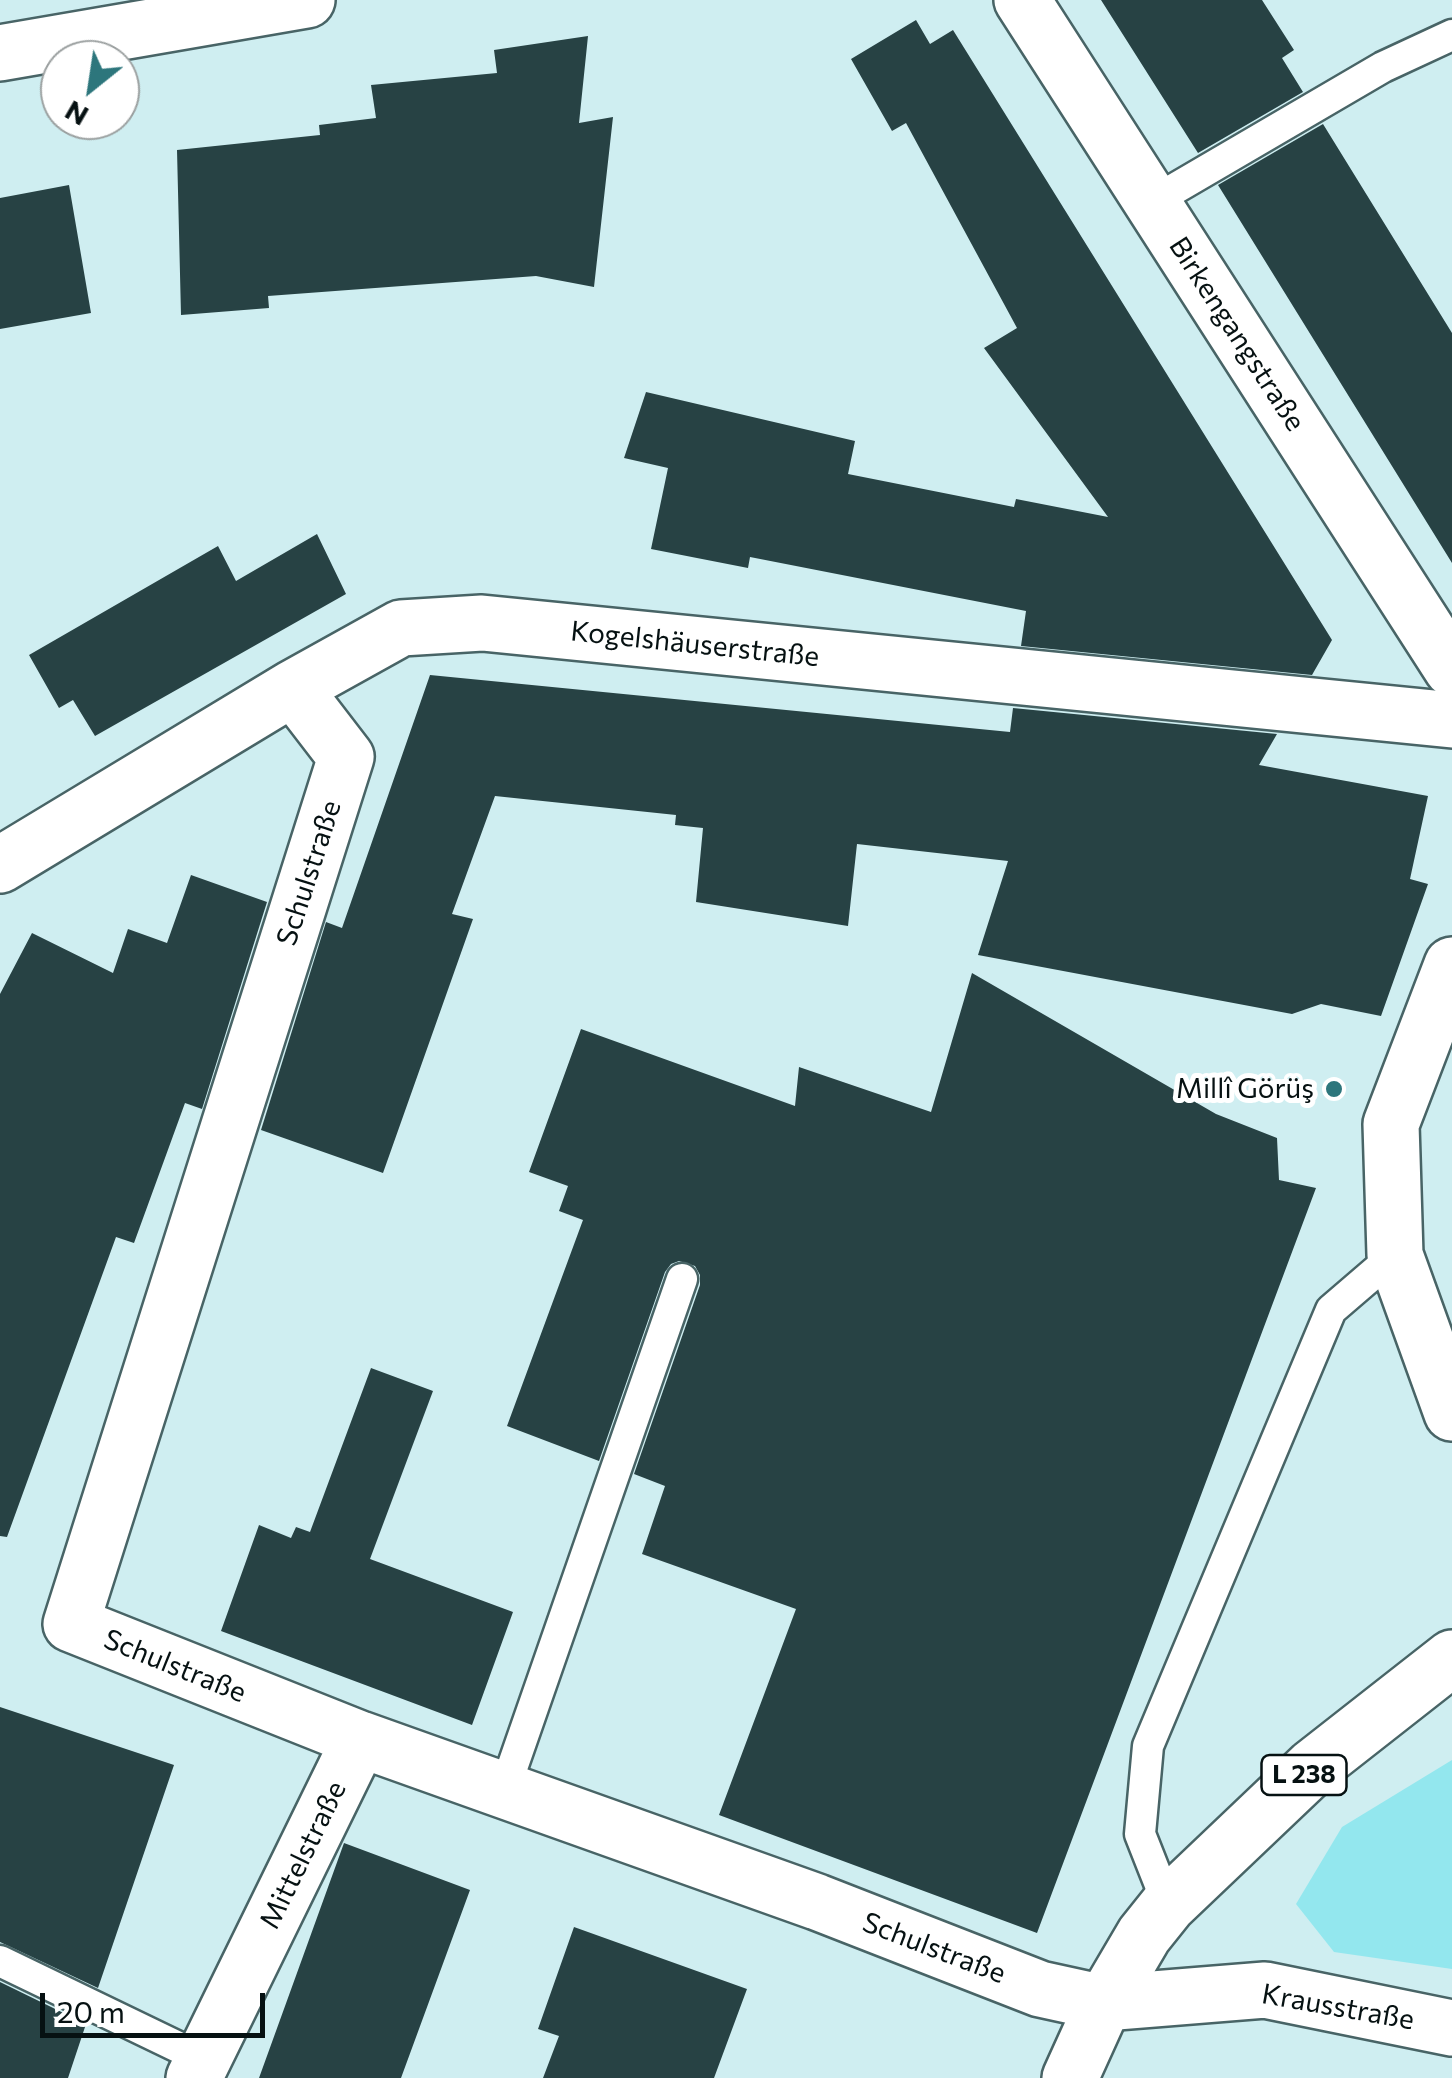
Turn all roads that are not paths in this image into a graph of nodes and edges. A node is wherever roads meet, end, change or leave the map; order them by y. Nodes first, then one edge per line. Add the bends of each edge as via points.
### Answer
1 (307, 0) edge
2 (1022, 0) edge
3 (1452, 36) edge
4 (0, 52) edge
5 (1152, 202) junction
6 (1452, 669) edge
7 (293, 688) junction
8 (1452, 720) edge
9 (0, 865) edge
10 (1452, 965) edge
11 (1395, 1255) junction
12 (682, 1279) dead end
13 (1452, 1413) edge
14 (1452, 1658) edge
15 (360, 1739) junction
16 (504, 1790) junction
17 (1168, 1905) junction
18 (0, 1962) edge
19 (1104, 2003) junction
20 (1452, 2028) edge
21 (198, 2068) edge
22 (1070, 2078) edge

1 - 4 street
2 - 5 street, Birkengangstraße
3 - 5 lane via 1383,67
5 - 6 street, Birkengangstraße
7 - 8 street, Kogelshäuserstraße via 401,628 482,623
7 - 9 street, Kogelshäuserstraße
7 - 15 street, Schulstraße via 346,757 71,1624
10 - 11 street via 1391,1124
11 - 13 street
11 - 17 lane via 1331,1310 1148,1746 1140,1834
12 - 16 lane
14 - 17 street, L 238 via 1313,1767
15 - 16 street, Schulstraße
15 - 21 street, Mittelstraße
16 - 19 street, Schulstraße via 1040,1990
17 - 19 street, L 238
18 - 21 lane
19 - 20 street, Krausstraße via 1266,1990
19 - 22 street, L 238

